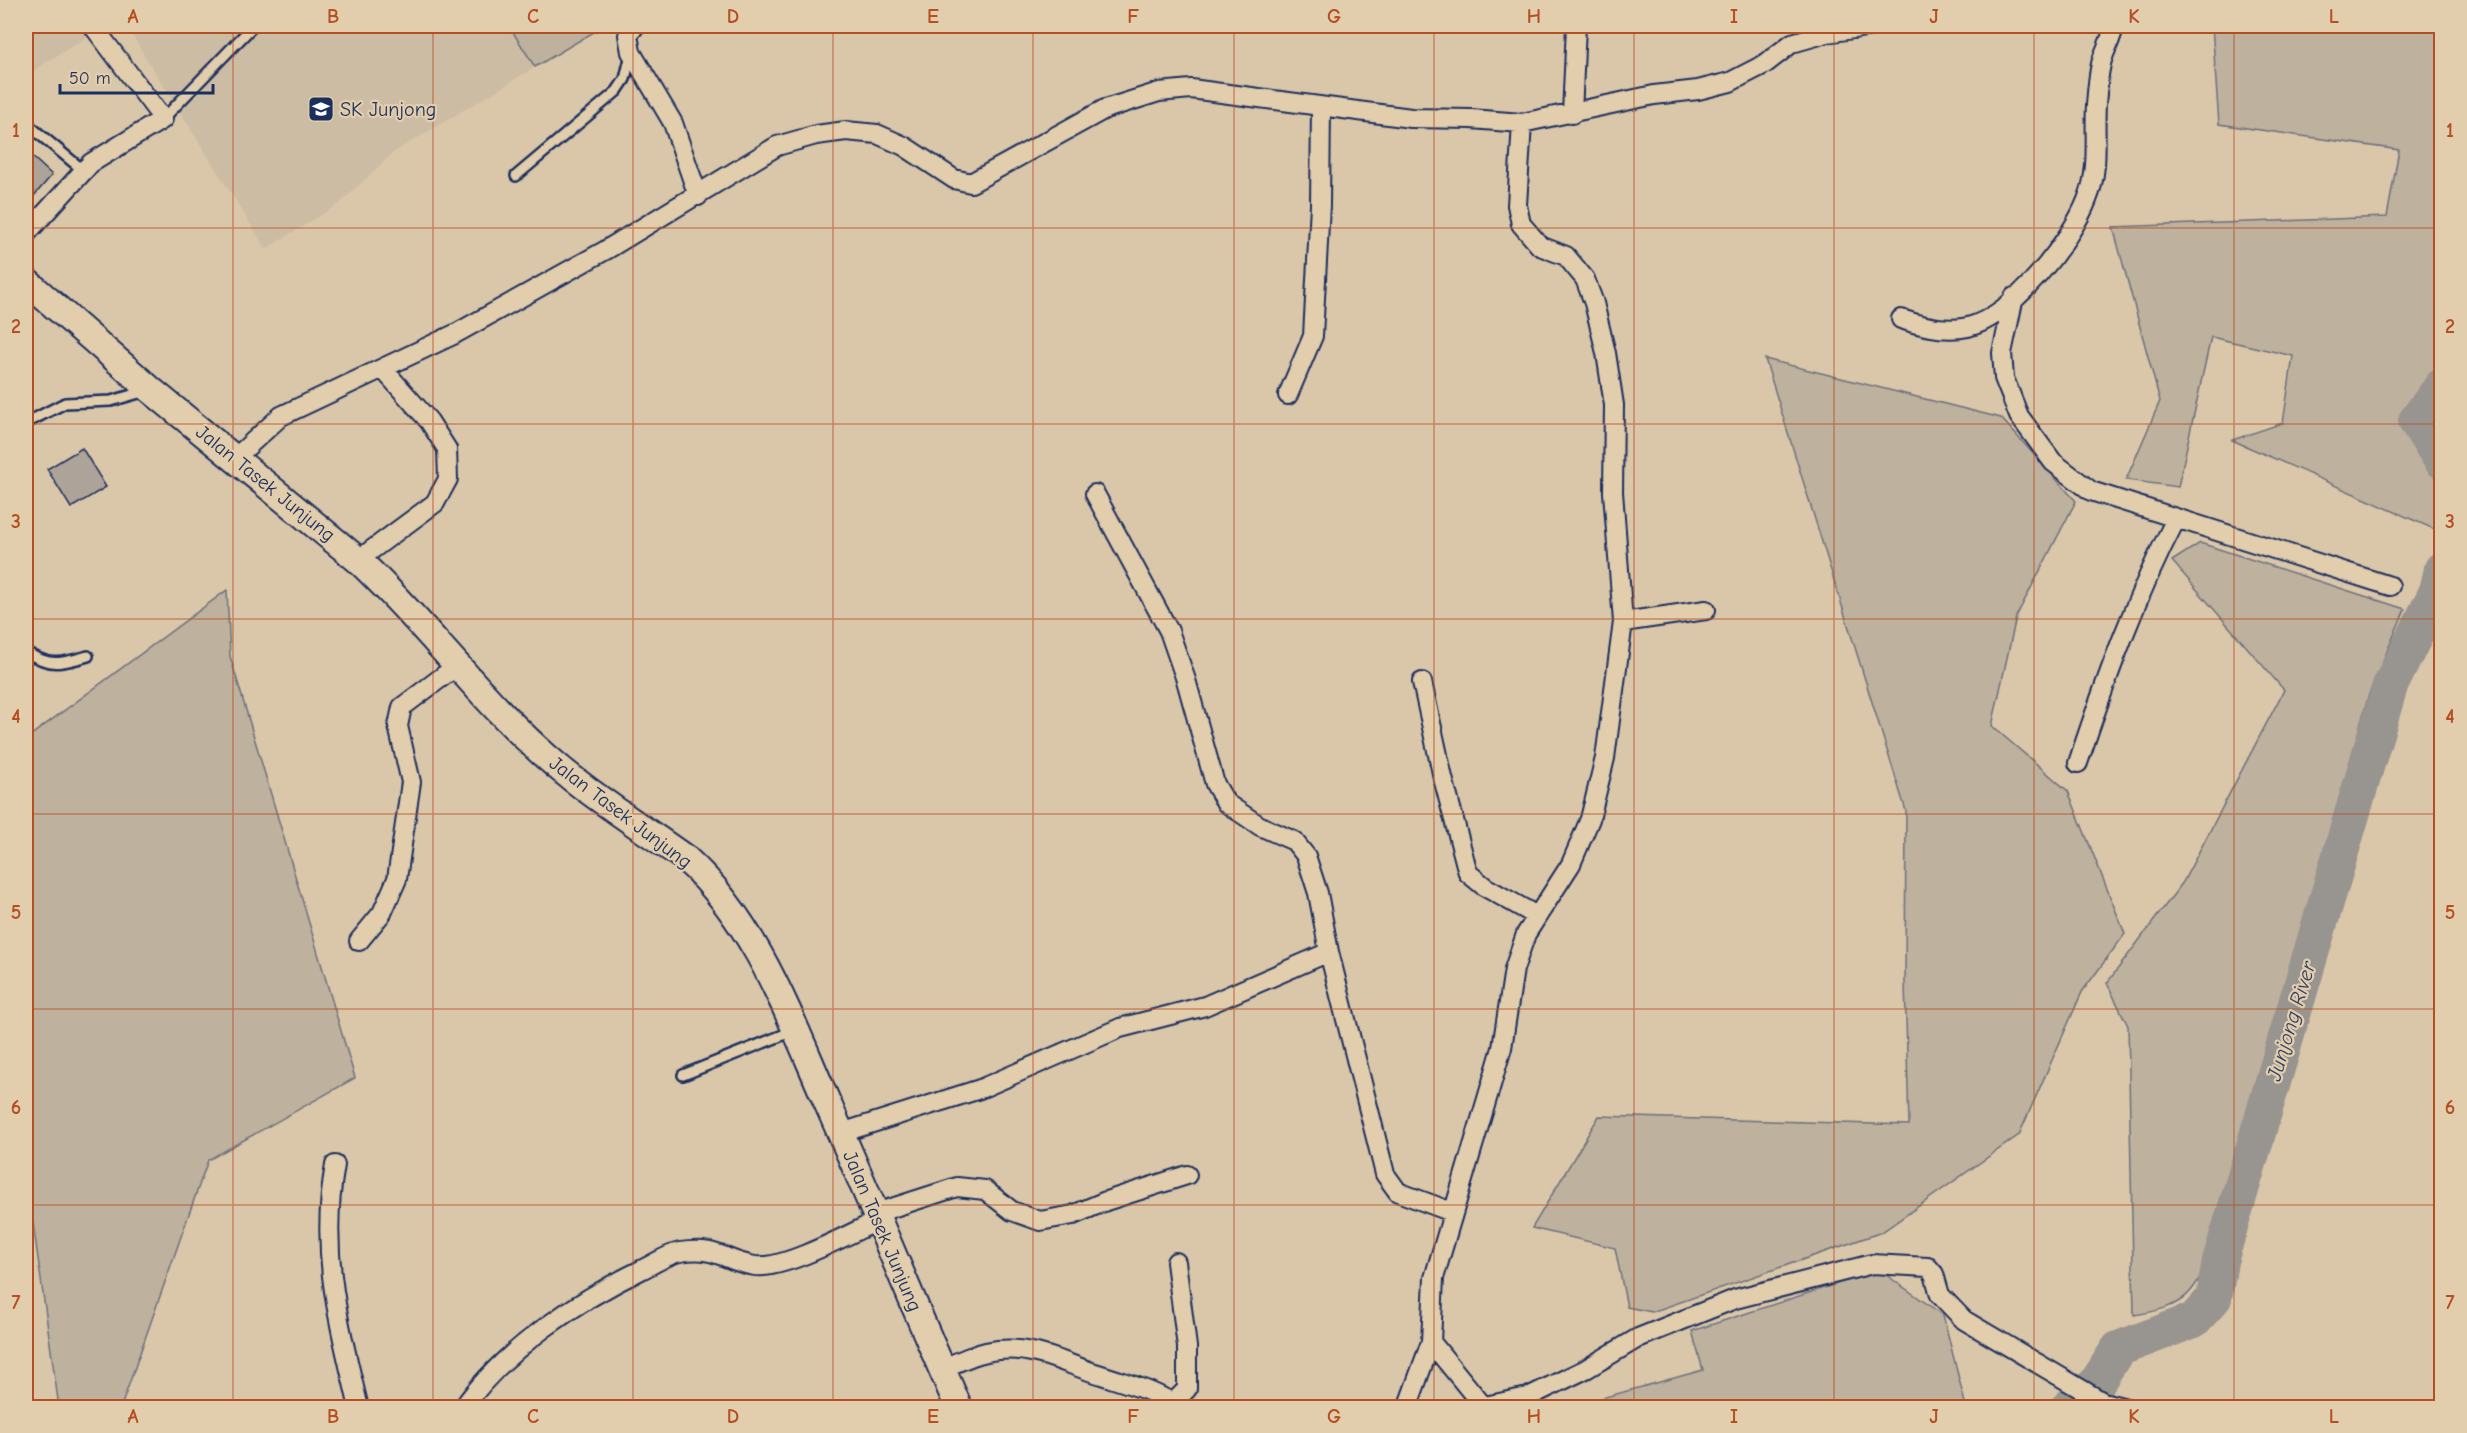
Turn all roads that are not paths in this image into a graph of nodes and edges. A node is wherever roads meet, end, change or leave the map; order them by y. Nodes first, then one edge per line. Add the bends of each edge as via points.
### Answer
1 (93, 26) edge
2 (253, 26) edge
3 (635, 26) edge
4 (1576, 26) edge
5 (1873, 26) edge
6 (2114, 26) edge
7 (631, 52) junction
8 (1321, 107) junction
9 (1572, 114) junction
10 (163, 118) junction
11 (26, 123) edge
12 (1522, 123) junction
13 (84, 171) junction
14 (516, 176) dead end
15 (698, 196) junction
16 (26, 234) edge
17 (26, 280) edge
18 (2014, 297) junction
19 (1901, 320) dead end
20 (383, 369) junction
21 (152, 390) junction
22 (1288, 395) dead end
23 (26, 423) edge
24 (235, 458) junction
25 (1095, 494) dead end
26 (2176, 519) junction
27 (358, 560) junction
28 (2390, 586) dead end
29 (1706, 610) dead end
30 (1623, 622) junction
31 (26, 652) edge
32 (88, 656) dead end
33 (458, 665) junction
34 (1422, 682) dead end
35 (2078, 763) dead end
36 (1537, 916) junction
37 (359, 941) dead end
38 (1329, 951) junction
39 (795, 1030) junction
40 (683, 1075) dead end
41 (841, 1133) junction
42 (335, 1165) dead end
43 (1187, 1175) dead end
44 (1452, 1212) junction
45 (877, 1216) junction
46 (1176, 1262) dead end
47 (1431, 1342) junction
48 (942, 1369) junction
49 (1177, 1405) edge
50 (359, 1407) edge
51 (463, 1407) edge
52 (959, 1407) edge
53 (1407, 1407) edge
54 (1479, 1407) edge
55 (2126, 1407) edge

1 - 10 street
2 - 10 lane
3 - 7 street via 628,35
4 - 9 street
5 - 9 street via 1792,43 1765,64 1730,82
6 - 18 street via 2101,64 2096,106 2097,161 2088,199 2041,273
7 - 14 lane via 625,79 617,91
7 - 15 street via 673,123
8 - 12 street via 1411,118
8 - 15 street via 1191,89 1159,92 1105,109 971,183 954,179 904,146 877,134 846,131 816,135 777,146
8 - 22 street via 1313,336
9 - 12 street
10 - 13 street via 99,156
11 - 13 lane
12 - 30 street via 1517,205 1521,224 1540,246 1566,256 1585,279 1606,353 1614,405 1613,492
13 - 16 street
15 - 20 street via 475,322
17 - 21 main road, Jalan Tasek Junjung
18 - 19 street via 2000,310 1968,327 1924,327
18 - 26 street via 2002,353 2004,378 2019,416 2053,462 2091,491
20 - 24 street via 281,416
20 - 27 street via 429,421 447,449 448,479 435,503
21 - 23 lane via 111,400 65,403
21 - 24 main road, Jalan Tasek Junjung
24 - 27 main road, Jalan Tasek Junjung
25 - 38 street via 1169,631 1215,784 1226,803 1294,841 1306,856
26 - 28 street
26 - 35 street via 2120,639
27 - 33 main road, Jalan Tasek Junjung via 387,586
29 - 30 street
30 - 36 street via 1605,758 1590,819 1571,864
31 - 32 lane via 44,663 61,664
33 - 37 street via 402,707 398,726 411,782 397,879 382,913
33 - 39 main road, Jalan Tasek Junjung via 557,766 705,876 746,931
34 - 36 street via 1468,873
36 - 44 street via 1514,969 1502,1048
38 - 41 street via 1205,1006 1120,1028 980,1089
38 - 44 street via 1385,1174 1398,1192
39 - 40 lane
39 - 41 main road, Jalan Tasek Junjung
41 - 45 main road, Jalan Tasek Junjung
42 - 50 street via 329,1194 329,1266
43 - 45 street via 1073,1215 1040,1221 1011,1210 985,1190 957,1187
44 - 47 street via 1434,1278
45 - 48 main road, Jalan Tasek Junjung
45 - 51 street via 812,1251 778,1263 756,1266 706,1249 677,1253 595,1294 561,1317 484,1382
46 - 49 street via 1187,1347 1187,1389
47 - 53 street
47 - 54 street
48 - 49 street via 972,1356 1000,1350 1051,1355 1163,1395
48 - 52 main road, Jalan Tasek Junjung
54 - 55 street via 1528,1397 1638,1338 1735,1299 1872,1264 1928,1267 1940,1295 1964,1320 2103,1402

